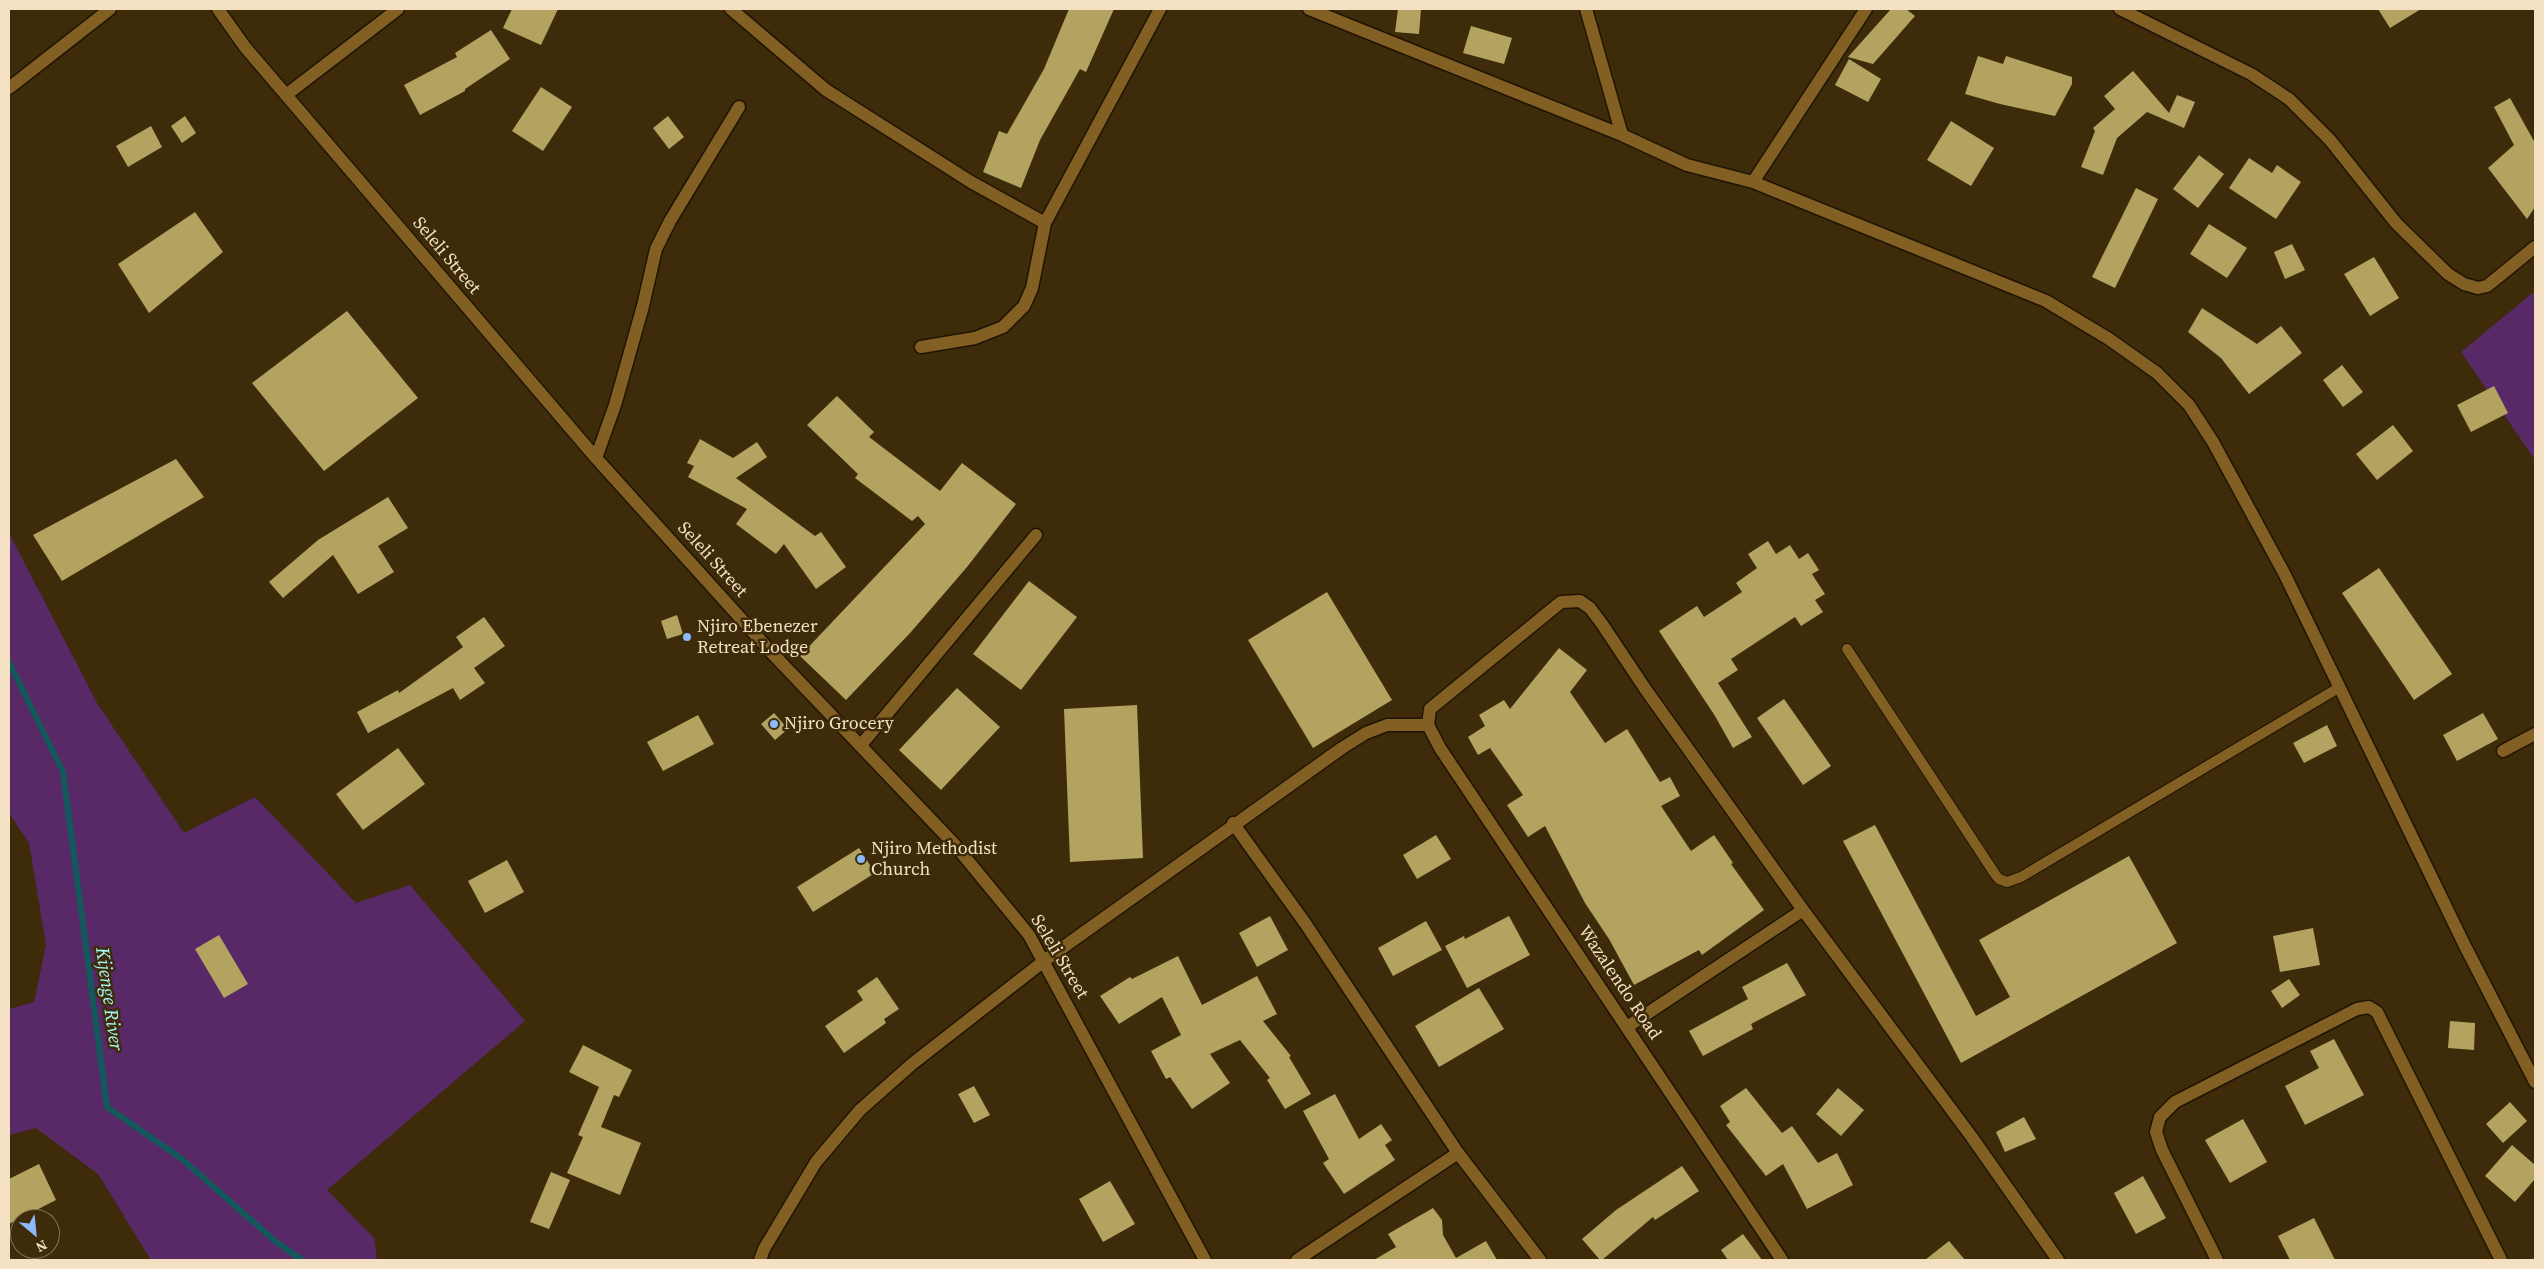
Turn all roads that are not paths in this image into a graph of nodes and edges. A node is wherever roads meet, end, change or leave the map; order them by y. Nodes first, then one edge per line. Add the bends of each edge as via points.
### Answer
1 (110, 9) edge
2 (218, 9) edge
3 (398, 9) edge
4 (731, 9) edge
5 (1160, 9) edge
6 (1309, 9) edge
7 (1586, 9) edge
8 (1866, 9) edge
9 (2120, 9) edge
10 (9, 88) edge
11 (286, 95) junction
12 (738, 107) dead end
13 (1622, 135) junction
14 (1753, 182) junction
15 (1045, 223) junction
16 (2535, 247) edge
17 (921, 347) dead end
18 (596, 458) junction
19 (1036, 535) dead end
20 (1847, 649) dead end
21 (2340, 688) junction
22 (1428, 725) junction
23 (2535, 734) edge
24 (861, 745) junction
25 (2503, 751) dead end
26 (1233, 824) junction
27 (1803, 910) junction
28 (1044, 961) junction
29 (1627, 1027) junction
30 (2535, 1082) edge
31 (1458, 1153) junction
32 (760, 1260) edge
33 (1206, 1260) edge
34 (1297, 1260) edge
35 (1540, 1260) edge
36 (1782, 1260) edge
37 (2058, 1260) edge
38 (2217, 1260) edge
39 (2501, 1260) edge

1 - 10 street
2 - 11 street, Seleli Street
3 - 11 street
4 - 15 street via 826,90 971,182
5 - 15 street
6 - 13 street
7 - 13 street
8 - 14 street
9 - 16 street via 2251,74 2289,98 2330,140 2396,223 2448,274 2464,284 2478,288 2487,286
11 - 18 street, Seleli Street
12 - 18 street via 656,249 618,396
13 - 14 street via 1687,165
14 - 21 street via 2046,301 2157,373 2189,405 2213,442 2284,573
15 - 17 street via 1032,288 1024,306 1003,327 975,338
18 - 24 street, Seleli Street via 771,652
19 - 24 street
20 - 21 lane via 1995,874 2007,882 2021,877
21 - 30 street
22 - 26 street via 1387,725 1366,733
22 - 27 street via 1430,709 1527,628 1561,602 1580,601 1602,624
22 - 29 street, Wazalendo Road via 1440,748
23 - 25 street
24 - 28 street, Seleli Street via 955,845 1029,935
26 - 28 street
26 - 31 street via 1305,923
27 - 29 street
27 - 37 street via 2018,1200
28 - 32 street via 912,1064 860,1110 816,1162
28 - 33 street, Seleli Street
29 - 36 street, Wazalendo Road
31 - 34 street
31 - 35 street
38 - 39 street via 2162,1150 2156,1132 2160,1117 2176,1102 2357,1009 2369,1007 2377,1012

